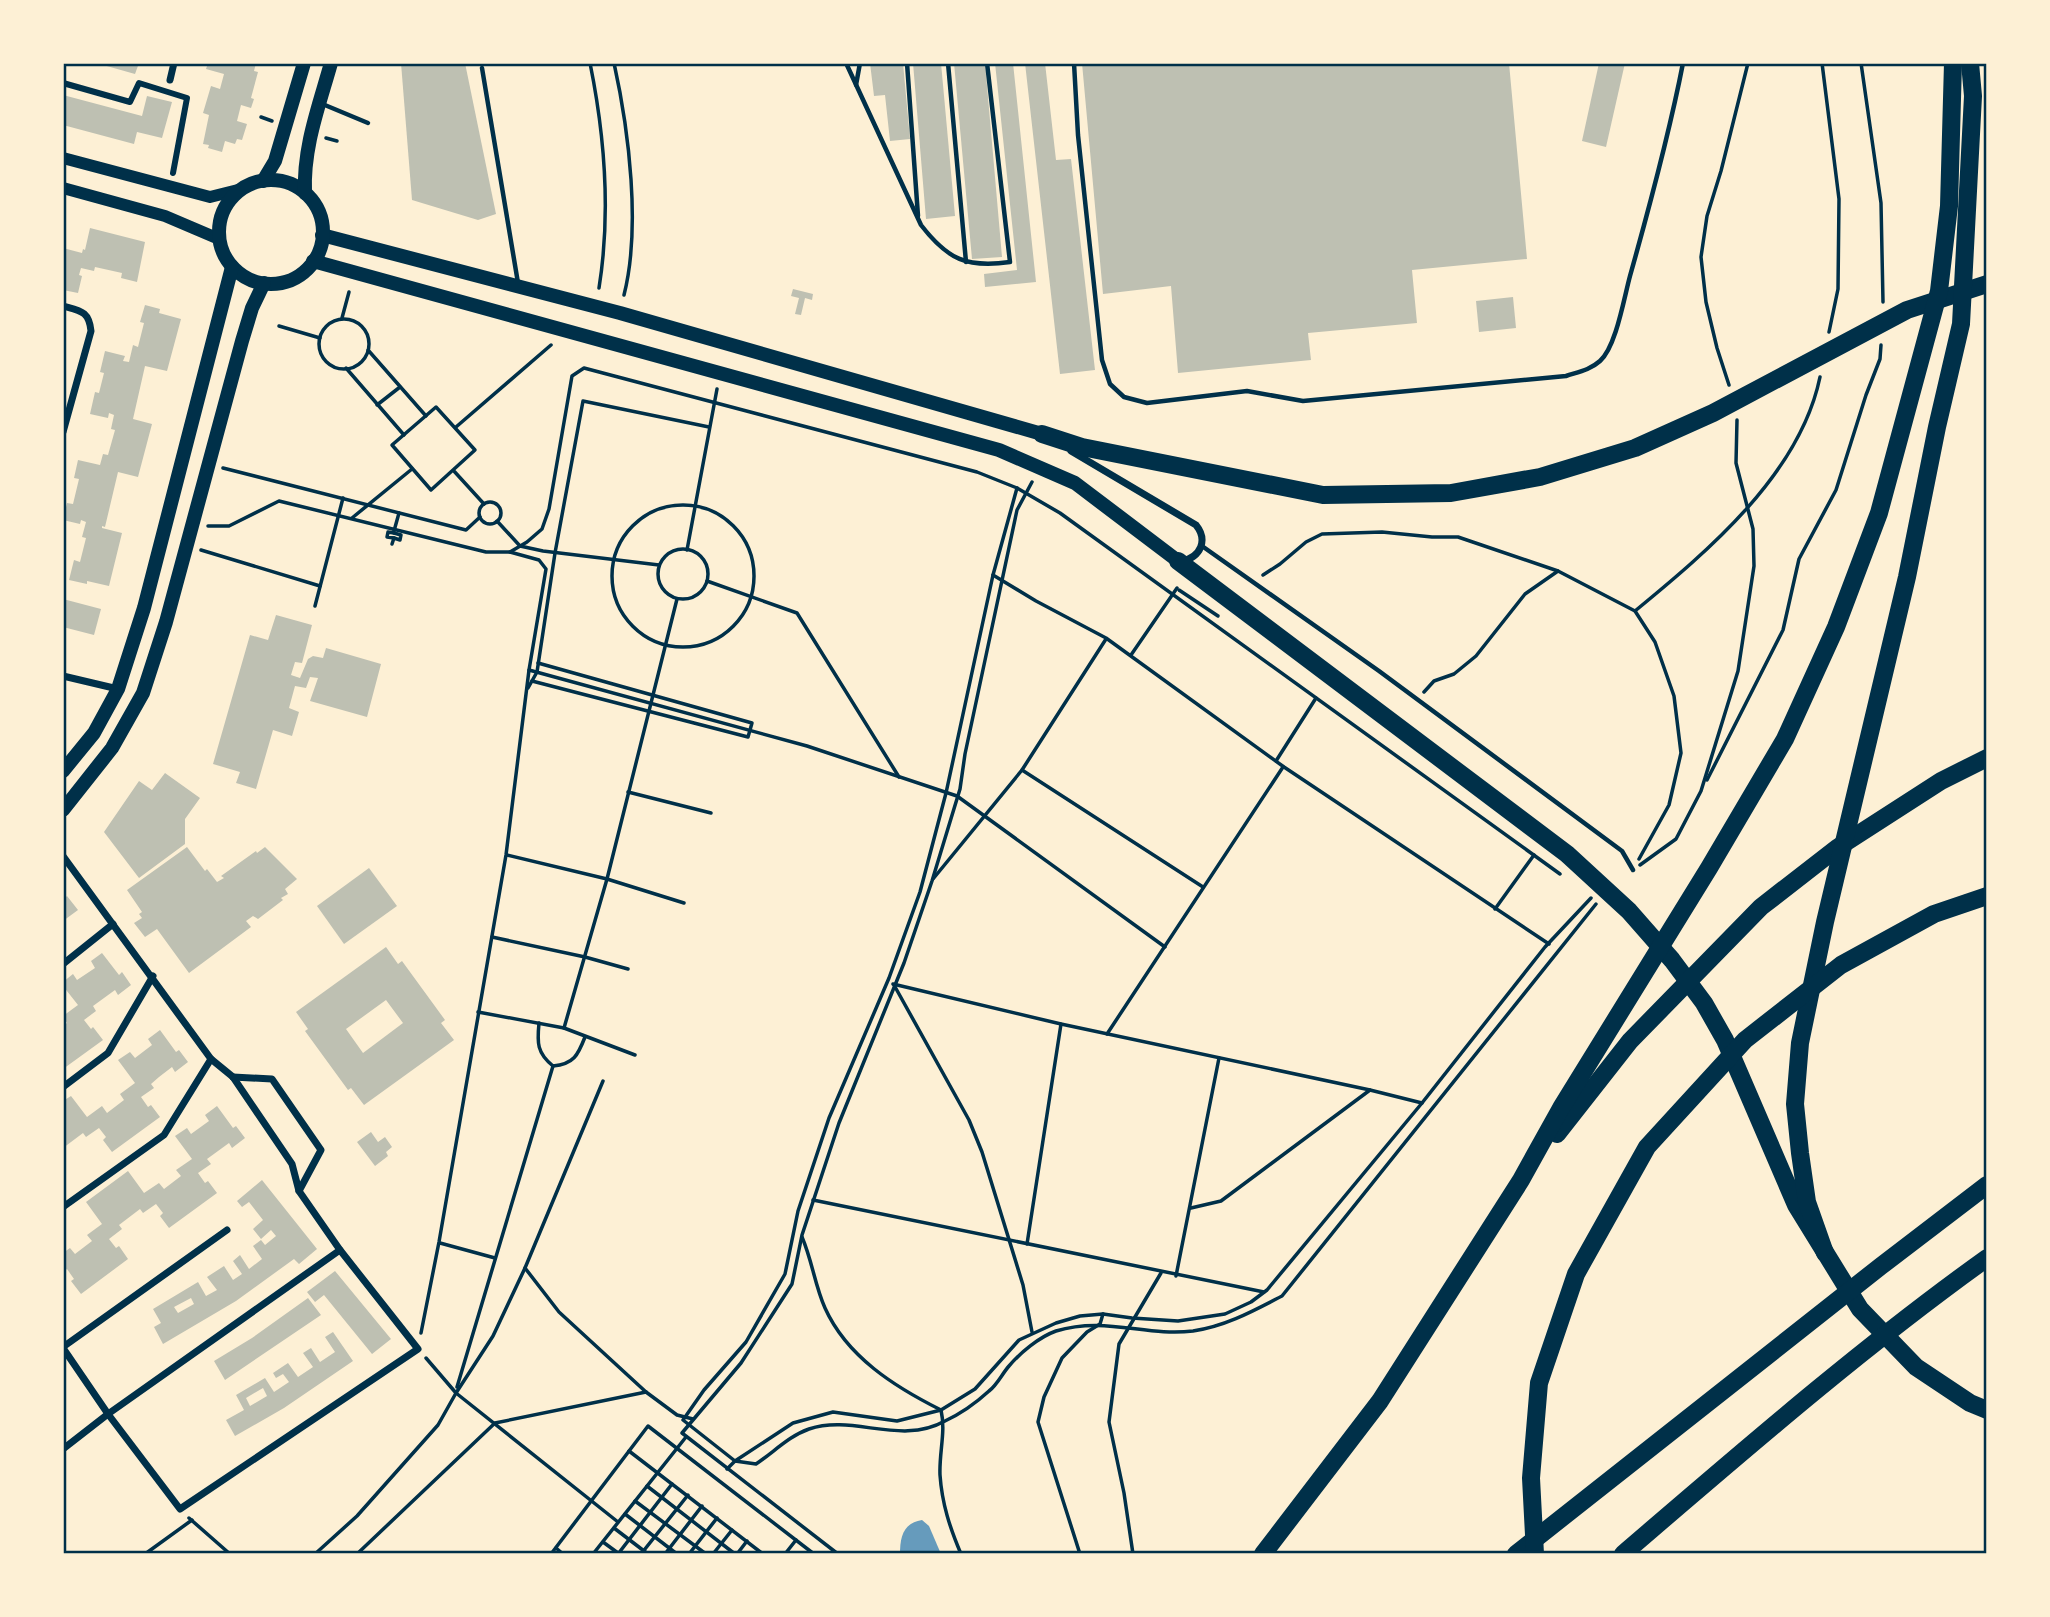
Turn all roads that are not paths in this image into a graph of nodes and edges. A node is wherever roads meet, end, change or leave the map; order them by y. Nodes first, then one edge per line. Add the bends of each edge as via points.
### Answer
1 (174, 63) edge
2 (304, 63) edge
3 (331, 63) edge
4 (846, 63) edge
5 (860, 63) edge
6 (907, 63) edge
7 (948, 63) edge
8 (987, 63) edge
9 (1074, 63) edge
10 (1683, 63) edge
11 (1953, 63) edge
12 (1970, 63) edge
13 (482, 68) dead end
14 (170, 80) dead end
15 (63, 83) edge
16 (856, 86) junction
17 (320, 103) junction
18 (368, 123) dead end
19 (63, 158) edge
20 (173, 173) dead end
21 (263, 181) junction
22 (63, 188) edge
23 (242, 189) junction
24 (304, 192) junction
25 (919, 221) junction
26 (323, 235) junction
27 (219, 239) junction
28 (313, 261) junction
29 (966, 262) junction
30 (232, 267) junction
31 (264, 283) junction
32 (1987, 284) edge
33 (519, 287) junction
34 (63, 306) edge
35 (63, 432) edge
36 (1042, 434) junction
37 (1202, 546) junction
38 (1178, 561) junction
39 (63, 676) edge
40 (118, 689) junction
41 (143, 693) junction
42 (1987, 758) edge
43 (63, 771) edge
44 (63, 810) edge
45 (63, 856) edge
46 (1633, 870) road end
47 (1987, 896) edge
48 (113, 924) junction
49 (63, 964) edge
50 (153, 976) junction
51 (211, 1059) junction
52 (233, 1077) junction
53 (63, 1087) edge
54 (1521, 1180) junction
55 (1987, 1185) edge
56 (299, 1191) junction
57 (63, 1207) edge
58 (228, 1230) dead end
59 (340, 1250) junction
60 (1825, 1254) junction
61 (1987, 1258) edge
62 (63, 1348) edge
63 (1987, 1410) edge
64 (108, 1414) junction
65 (63, 1449) edge
66 (1262, 1554) edge
67 (1517, 1554) edge
68 (1535, 1554) edge
69 (1623, 1554) edge

1 - 14 street
2 - 21 main road via 275,161
3 - 17 main road
4 - 16 lane
5 - 16 lane
6 - 25 lane
7 - 29 lane
8 - 29 lane via 1010,262 983,266
9 - 10 lane via 1102,360 1111,384 1124,397 1147,403 1247,391 1303,401 1566,376 1601,361 1624,300
11 - 54 highway via 1949,206 1939,291 1879,513 1836,627 1785,739
12 - 60 highway via 1973,96 1961,324 1800,1043 1795,1104 1807,1202
13 - 33 lane
15 - 20 street via 130,102 139,83 187,98
16 - 25 lane
17 - 18 lane
17 - 24 main road via 310,133
19 - 23 street via 210,197
21 - 23 main road
21 - 24 main road via 285,182
22 - 27 street via 165,216
23 - 27 main road via 223,211
24 - 26 main road via 315,204
25 - 29 lane via 934,243
26 - 28 main road
26 - 33 main road
27 - 30 main road
28 - 31 main road via 292,279
28 - 38 main road via 999,450 1075,483
30 - 31 main road
30 - 40 main road
31 - 41 main road via 252,308
32 - 36 highway via 1907,310 1713,413 1635,448 1540,477 1451,493 1323,495 1082,447
33 - 36 main road via 760,351
34 - 35 street via 82,311 90,319 91,331
36 - 37 street via 1196,525
37 - 38 street via 1192,558
37 - 46 lane via 1622,851
38 - 60 highway via 1567,854 1629,911 1704,1003 1725,1040 1796,1205
39 - 40 street
40 - 41 main road
40 - 43 main road via 94,733
41 - 44 main road via 112,748
42 - 54 highway via 1941,781 1837,848 1761,908 1630,1041
45 - 48 street
47 - 68 highway via 1934,914 1842,965 1745,1040 1647,1147 1576,1274 1539,1383 1531,1478
48 - 49 street
48 - 50 street
50 - 51 street
50 - 53 street via 108,1053
51 - 52 street
51 - 57 street via 163,1135
52 - 56 street via 292,1164
52 - 56 street via 272,1079 321,1150
54 - 66 highway via 1380,1401
55 - 67 highway
56 - 59 street
58 - 62 street
59 - 64 street
59 - 64 street via 418,1349 180,1509
60 - 63 highway via 1860,1309 1916,1367
61 - 69 highway via 1842,1368
62 - 64 street
64 - 65 street

